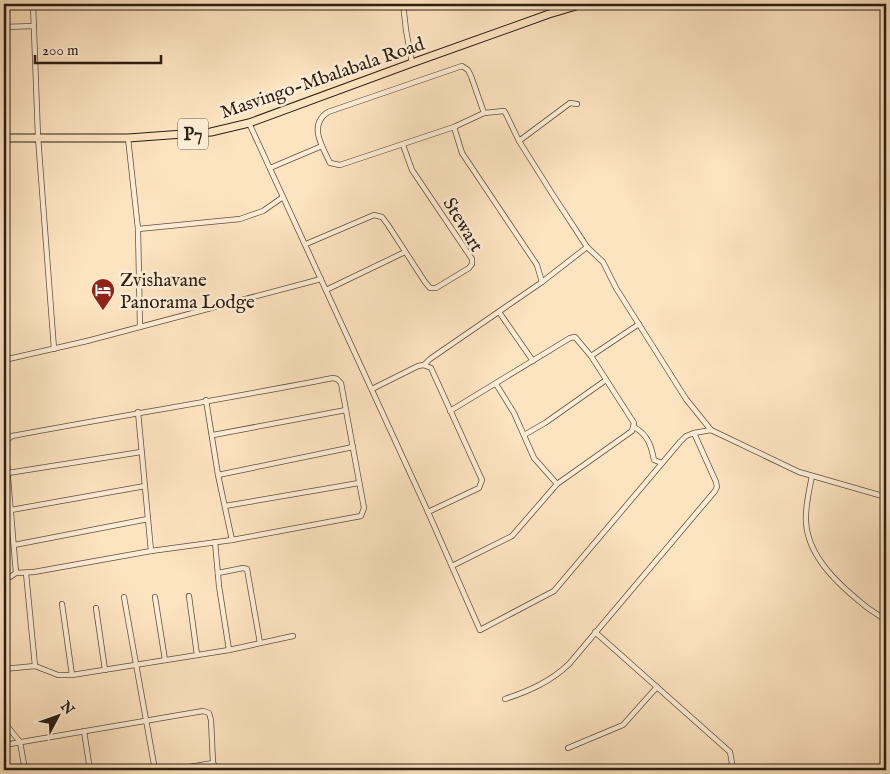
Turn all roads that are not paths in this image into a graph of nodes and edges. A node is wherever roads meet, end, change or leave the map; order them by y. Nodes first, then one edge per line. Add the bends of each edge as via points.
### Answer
1 (57, 4) edge
2 (403, 4) edge
3 (582, 4) edge
4 (33, 5) edge
5 (4, 26) edge
6 (34, 26) junction
7 (412, 62) junction
8 (577, 104) dead end
9 (484, 113) junction
10 (249, 123) junction
11 (454, 127) junction
12 (38, 137) junction
13 (4, 138) edge
14 (128, 138) junction
15 (519, 141) junction
16 (403, 145) junction
17 (322, 146) junction
18 (270, 168) junction
19 (283, 197) junction
20 (138, 229) junction
21 (306, 244) junction
22 (588, 247) junction
23 (405, 252) junction
24 (321, 279) junction
25 (542, 282) junction
26 (326, 290) junction
27 (499, 312) junction
28 (639, 324) junction
29 (140, 327) junction
30 (54, 349) junction
31 (591, 356) junction
32 (4, 360) edge
33 (533, 361) junction
34 (424, 365) junction
35 (606, 380) junction
36 (496, 384) junction
37 (372, 389) junction
38 (206, 400) junction
39 (346, 410) junction
40 (450, 411) junction
41 (138, 412) junction
42 (634, 427) junction
43 (711, 430) junction
44 (694, 433) junction
45 (213, 435) junction
46 (524, 435) junction
47 (352, 447) junction
48 (141, 452) junction
49 (662, 463) junction
50 (8, 473) junction
51 (218, 474) junction
52 (812, 476) junction
53 (359, 483) junction
54 (557, 484) junction
55 (145, 486) junction
56 (886, 497) edge
57 (225, 506) junction
58 (11, 510) junction
59 (428, 512) junction
60 (148, 519) junction
61 (232, 540) junction
62 (215, 542) junction
63 (14, 545) junction
64 (151, 551) junction
65 (452, 566) junction
66 (16, 573) junction
67 (26, 573) junction
68 (218, 573) junction
69 (4, 577) edge
70 (189, 596) dead end
71 (124, 597) dead end
72 (155, 597) dead end
73 (62, 604) dead end
74 (96, 608) dead end
75 (886, 620) edge
76 (595, 632) junction
77 (293, 636) dead end
78 (260, 643) junction
79 (229, 650) junction
80 (196, 655) junction
81 (166, 660) junction
82 (136, 665) junction
83 (35, 666) junction
84 (4, 669) edge
85 (105, 670) junction
86 (72, 675) junction
87 (657, 687) junction
88 (504, 699) dead end
89 (147, 721) junction
90 (4, 722) edge
91 (84, 731) junction
92 (20, 742) junction
93 (4, 745) edge
94 (568, 748) dead end
95 (213, 763) junction
96 (25, 770) edge
97 (90, 770) edge
98 (155, 770) edge
99 (170, 770) edge
100 (218, 770) edge
101 (727, 770) edge

1 - 4 street
2 - 7 street
3 - 7 highway, Masvingo-Mbalabala Road / P7
4 - 6 street
5 - 6 street
6 - 12 street
7 - 10 highway, Masvingo-Mbalabala Road / P7
8 - 15 street via 570,104
9 - 11 street
9 - 15 street via 504,111
9 - 17 street via 471,76 462,66 328,112 317,126
10 - 14 highway, Masvingo-Mbalabala Road / P7 via 211,132
10 - 18 street
11 - 16 street
11 - 25 street via 462,153 537,265
12 - 13 highway, Masvingo-Mbalabala Road / P7
12 - 14 highway, Masvingo-Mbalabala Road / P7
12 - 30 street
14 - 20 street
15 - 22 street
16 - 17 street via 335,165 330,163
16 - 23 street, Stewart via 412,170 472,259 472,264 436,288 430,288
17 - 18 street
18 - 19 street
19 - 20 street via 263,211 240,219
19 - 21 street
20 - 29 street
21 - 23 street via 374,215 382,217
21 - 24 street
22 - 25 street
22 - 28 street via 603,262
23 - 26 street
24 - 26 street
24 - 29 street
25 - 27 street
26 - 37 street
27 - 33 street
27 - 34 street
28 - 31 street
28 - 43 street via 686,399
29 - 30 street
30 - 32 street
31 - 33 street via 575,337
31 - 35 street
33 - 36 street
34 - 37 street
34 - 40 street via 431,368
35 - 42 street via 634,422
35 - 46 street
36 - 40 street
36 - 46 street
37 - 59 street
38 - 39 street via 333,378 341,382
38 - 41 street
38 - 45 street
39 - 45 street
39 - 47 street
40 - 59 street via 482,480 479,488
41 - 48 street
41 - 50 street via 12,436 5,442
42 - 49 street via 651,443 654,460
42 - 54 street
43 - 44 street
43 - 52 street
44 - 49 street via 686,436
44 - 76 street via 716,482 714,491
45 - 51 street
46 - 54 street via 534,458
47 - 51 street
47 - 53 street
48 - 50 street
48 - 55 street
49 - 65 street via 554,591 480,630
50 - 58 street
51 - 57 street
52 - 56 street
52 - 75 street via 806,513 811,546 849,593
53 - 57 street
53 - 61 street via 364,508 361,516
54 - 65 street via 512,536
55 - 58 street
55 - 60 street
57 - 61 street
58 - 63 street
59 - 65 street
60 - 63 street
60 - 64 street
61 - 62 street
62 - 64 street
62 - 68 street
63 - 66 street
64 - 67 street
66 - 67 street
66 - 69 street
67 - 83 street
68 - 78 street via 247,569
68 - 79 street
70 - 80 street
71 - 82 street
72 - 81 street
73 - 86 street
74 - 85 street
76 - 87 street
76 - 88 street via 559,673 541,685
77 - 78 street
78 - 79 street
79 - 80 street
80 - 81 street
81 - 82 street
82 - 85 street
82 - 89 street
83 - 84 street
83 - 86 street via 58,675
85 - 86 street
87 - 94 street via 623,726
87 - 101 street via 730,752 732,763
89 - 91 street
89 - 95 street via 203,711 209,713
89 - 98 street
90 - 92 street
91 - 92 street
91 - 97 street
92 - 93 street
92 - 96 street
95 - 99 street
95 - 100 street

